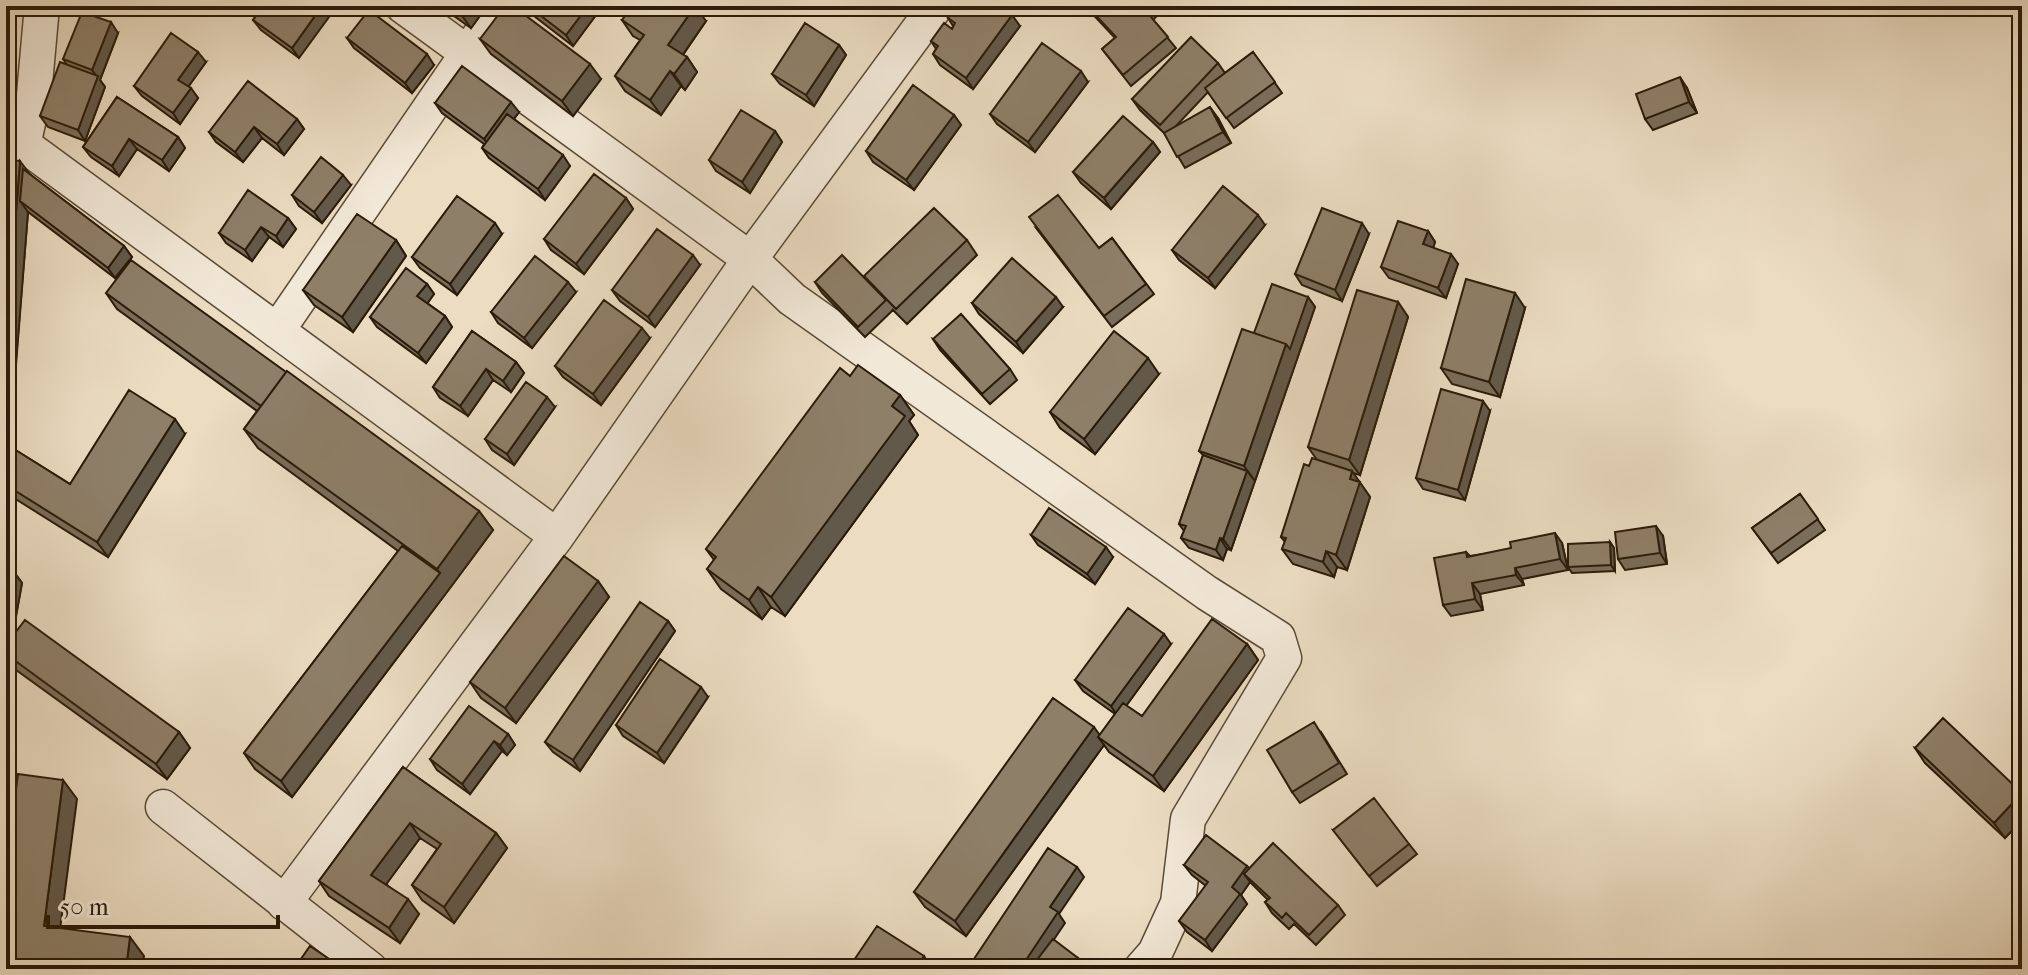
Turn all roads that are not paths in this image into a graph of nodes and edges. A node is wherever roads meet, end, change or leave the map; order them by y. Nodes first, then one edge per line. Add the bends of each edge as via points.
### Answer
1 (42, 6) edge
2 (403, 6) edge
3 (500, 6) edge
4 (936, 6) edge
5 (468, 54) junction
6 (15, 142) edge
7 (750, 259) junction
8 (277, 331) junction
9 (557, 536) junction
10 (163, 807) dead end
11 (284, 903) junction
12 (370, 969) edge
13 (1141, 969) edge

1 - 6 street via 34,95
2 - 5 street
3 - 5 street
4 - 7 street
5 - 7 street
5 - 8 street
6 - 8 street
7 - 9 street
7 - 13 street via 792,299 1278,638 1284,658 1188,819 1178,903 1155,953
8 - 9 street
9 - 11 street
10 - 11 street
11 - 12 street

